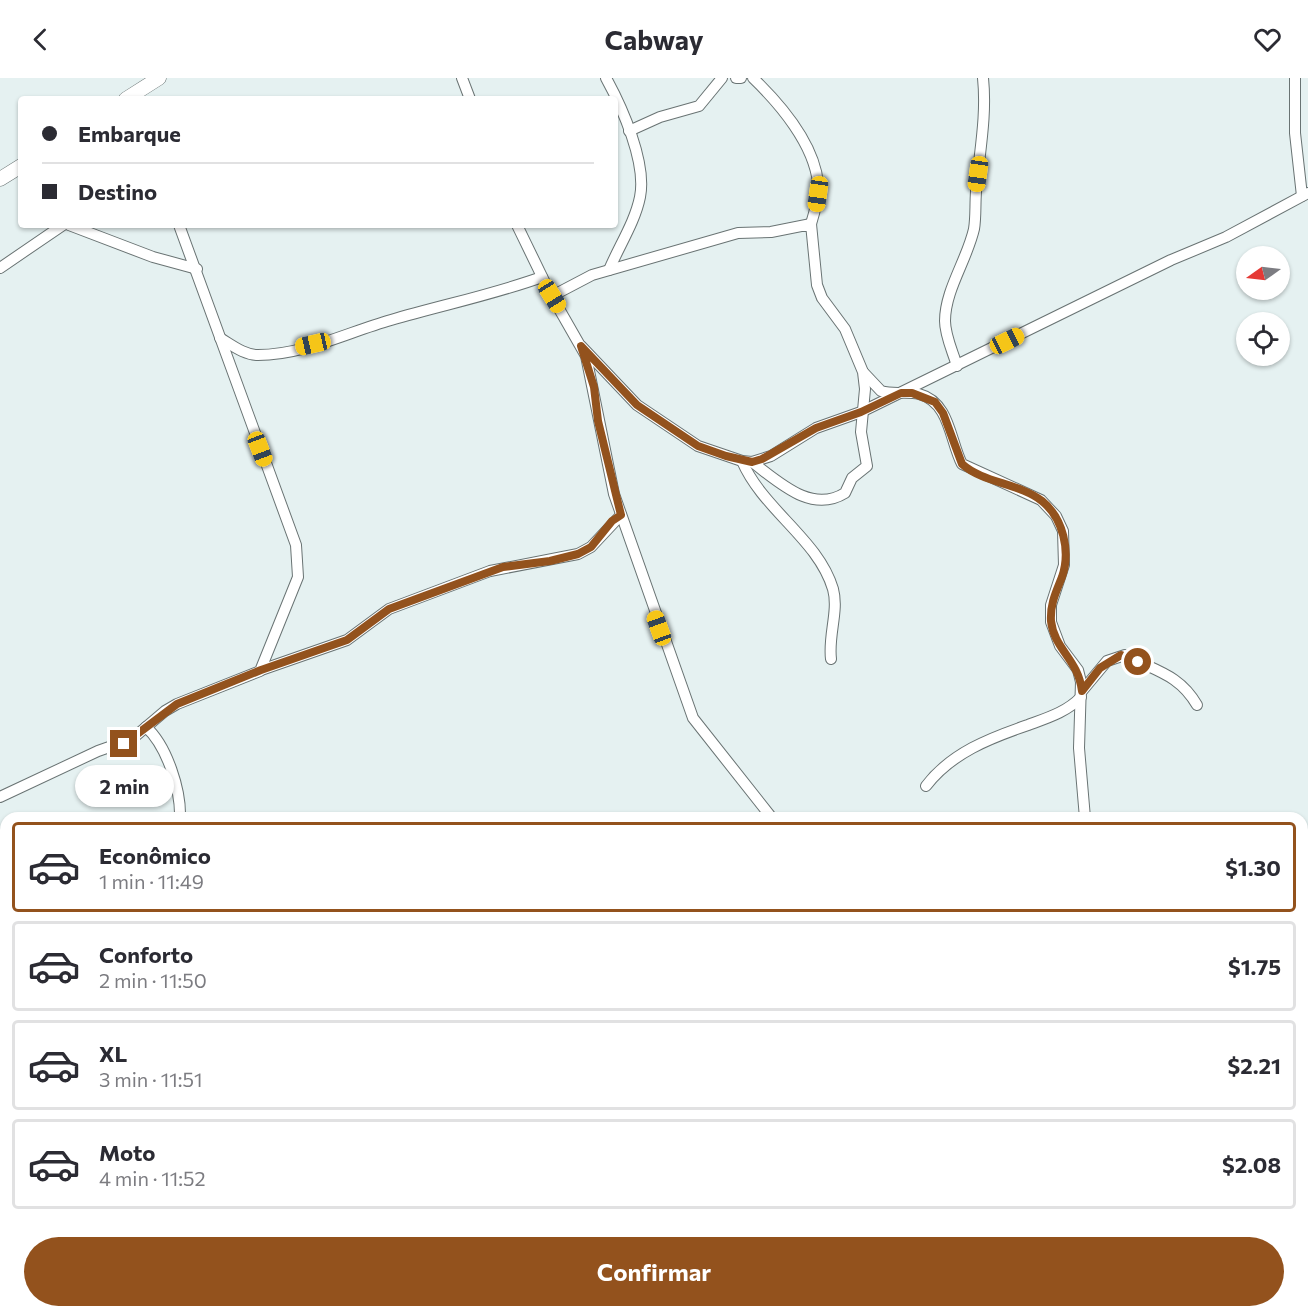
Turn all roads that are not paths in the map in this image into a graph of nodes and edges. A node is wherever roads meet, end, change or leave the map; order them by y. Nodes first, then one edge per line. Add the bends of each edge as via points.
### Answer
1 (159, 78) edge
2 (462, 78) edge
3 (606, 78) edge
4 (722, 78) edge
5 (736, 78) edge
6 (741, 78) edge
7 (753, 78) edge
8 (983, 78) edge
9 (1295, 78) edge
10 (132, 96) edge
11 (469, 96) edge
12 (614, 96) edge
13 (618, 106) edge
14 (629, 131) junction
15 (18, 168) edge
16 (0, 179) edge
17 (1305, 194) edge
18 (811, 224) junction
19 (59, 228) edge
20 (77, 228) edge
21 (180, 228) edge
22 (518, 228) edge
23 (0, 268) edge
24 (197, 269) junction
25 (609, 270) junction
26 (542, 276) junction
27 (552, 296) junction
28 (220, 338) junction
29 (581, 346) junction
30 (957, 366) junction
31 (863, 372) junction
32 (901, 393) junction
33 (861, 412) junction
34 (747, 461) junction
35 (621, 515) junction
36 (831, 659) dead end
37 (261, 670) junction
38 (1081, 694) junction
39 (1197, 705) dead end
40 (146, 727) junction
41 (926, 786) dead end
42 (0, 797) edge
43 (180, 812) edge
44 (767, 812) edge
45 (1084, 812) edge

1 - 10 street
2 - 11 street
3 - 12 street
4 - 14 street via 699,106
5 - 6 street
7 - 18 street via 777,104 808,153 818,183
8 - 30 street via 984,131 975,223 946,317
9 - 17 street via 1295,133
13 - 14 street
14 - 25 street via 641,180 640,195
15 - 16 street
17 - 30 street via 1226,237 1171,260
18 - 25 street via 771,232 744,231
18 - 31 street via 817,285 845,330
19 - 23 street
20 - 24 street
21 - 24 street
22 - 26 street
24 - 28 street
25 - 27 street
26 - 27 street
26 - 28 street via 483,297 284,351 251,354
27 - 29 street
28 - 37 street via 290,524 298,561 294,591
29 - 34 street via 637,405 698,446
29 - 35 street via 594,387 598,421
30 - 32 street
31 - 32 street via 881,391
31 - 33 street
32 - 33 street
32 - 38 street via 935,402 966,468 1041,500 1056,516 1063,531 1064,565 1051,605 1051,622 1060,646 1078,670
33 - 34 street via 816,428 771,456
33 - 34 street via 867,466 852,478 848,490 835,499 808,499
34 - 36 street via 758,492 802,538 830,581 834,606
35 - 37 street via 591,547 578,554 490,571 389,609 347,640
35 - 44 street via 693,718
37 - 40 street via 177,704
38 - 39 street via 1107,661 1125,655 1176,679
38 - 41 street via 1046,719 959,754 938,770
38 - 45 street via 1079,748
40 - 42 street via 124,744 98,751
40 - 43 street via 167,753

